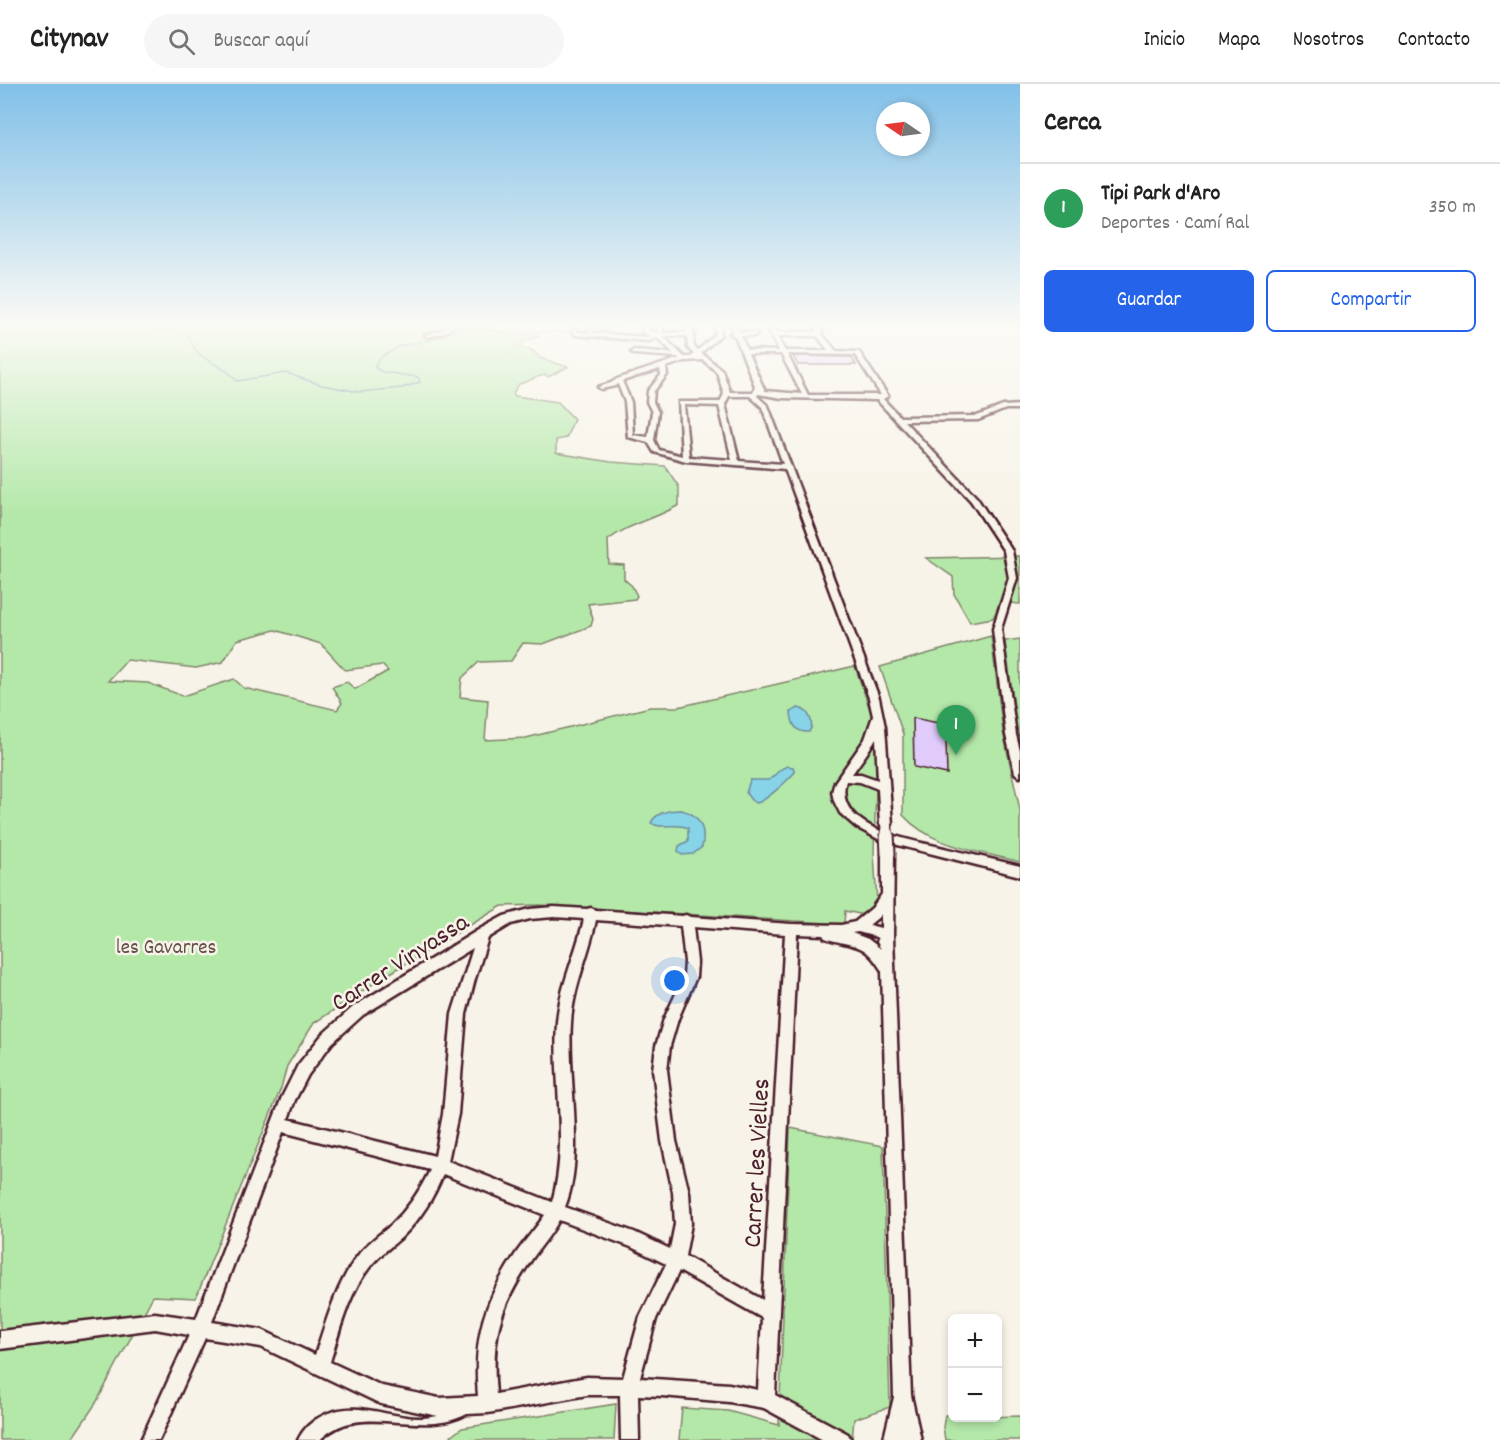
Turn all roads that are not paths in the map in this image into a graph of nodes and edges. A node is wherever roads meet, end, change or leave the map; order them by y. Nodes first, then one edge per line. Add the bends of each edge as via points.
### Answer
1 (625, 388) edge
2 (653, 388) edge
3 (725, 388) edge
4 (759, 388) edge
5 (802, 388) edge
6 (880, 388) edge
7 (727, 394) junction
8 (762, 396) junction
9 (806, 397) junction
10 (879, 398) junction
11 (634, 402) junction
12 (650, 402) junction
13 (722, 404) junction
14 (1020, 407) edge
15 (901, 419) junction
16 (651, 440) junction
17 (686, 459) junction
18 (736, 463) junction
19 (788, 467) junction
20 (878, 712) junction
21 (1020, 773) edge
22 (844, 777) junction
23 (885, 787) junction
24 (1020, 871) edge
25 (887, 896) junction
26 (591, 913) junction
27 (686, 920) junction
28 (858, 927) junction
29 (791, 929) junction
30 (814, 931) junction
31 (484, 933) junction
32 (887, 938) junction
33 (868, 943) junction
34 (888, 970) junction
35 (279, 1124) junction
36 (440, 1165) junction
37 (555, 1212) junction
38 (676, 1260) junction
39 (770, 1313) junction
40 (201, 1328) junction
41 (0, 1340) edge
42 (320, 1367) junction
43 (629, 1386) junction
44 (902, 1395) junction
45 (766, 1400) junction
46 (488, 1404) junction
47 (463, 1405) junction
48 (896, 1439) edge
49 (150, 1440) edge
50 (307, 1440) edge
51 (630, 1440) edge
52 (842, 1440) edge
53 (912, 1440) edge

1 - 11 street
2 - 12 street
3 - 7 street
4 - 8 street
5 - 9 street
6 - 10 street via 885,396
7 - 8 street
7 - 13 street
8 - 9 street
8 - 19 street
9 - 10 street
10 - 15 street
11 - 12 street
11 - 16 street via 630,436
12 - 16 street via 655,412
13 - 17 street via 681,403
13 - 18 street
14 - 15 street via 978,418
15 - 21 street via 974,500 1008,551 1012,578 997,629
16 - 17 street via 656,451
17 - 18 street
18 - 19 street
19 - 20 street
20 - 22 street via 870,744
20 - 23 street
22 - 23 street via 861,778
22 - 24 street via 839,783 839,800 865,829 886,838
23 - 25 street, bridge
25 - 28 street
25 - 32 street
26 - 27 street, Carrer Vinyassa
26 - 31 street, Carrer Vinyassa via 530,914
26 - 37 street via 587,942 564,1020 569,1123 562,1194
27 - 29 street, Carrer Vinyassa
27 - 38 street via 690,977 671,1018 660,1070 669,1141 681,1192 683,1224
28 - 30 street
28 - 32 street
29 - 30 street, Carrer Vinyassa
29 - 39 street, Carrer les Vielles
30 - 33 street
31 - 35 street, Carrer Vinyassa via 358,1011 327,1039 303,1070
31 - 36 street via 457,1023 446,1142
32 - 33 street via 882,943
32 - 34 street
33 - 34 street
34 - 44 street
35 - 36 street
35 - 40 street, Carrer Vinyassa
36 - 37 street
36 - 42 street via 418,1207 372,1250 352,1279
37 - 38 street via 634,1240
37 - 46 street via 517,1268 487,1328 484,1361
38 - 39 street
38 - 43 street via 648,1317
39 - 45 street, Carrer les Vielles
40 - 41 street via 155,1321
40 - 42 street via 262,1339
40 - 49 street, Carrer Vinyassa
42 - 47 street via 381,1395 439,1407
43 - 45 street
43 - 46 street via 586,1386
43 - 51 street
44 - 48 street
44 - 53 street
45 - 52 street
46 - 47 street
47 - 50 street via 444,1423 422,1429 360,1418 334,1418

